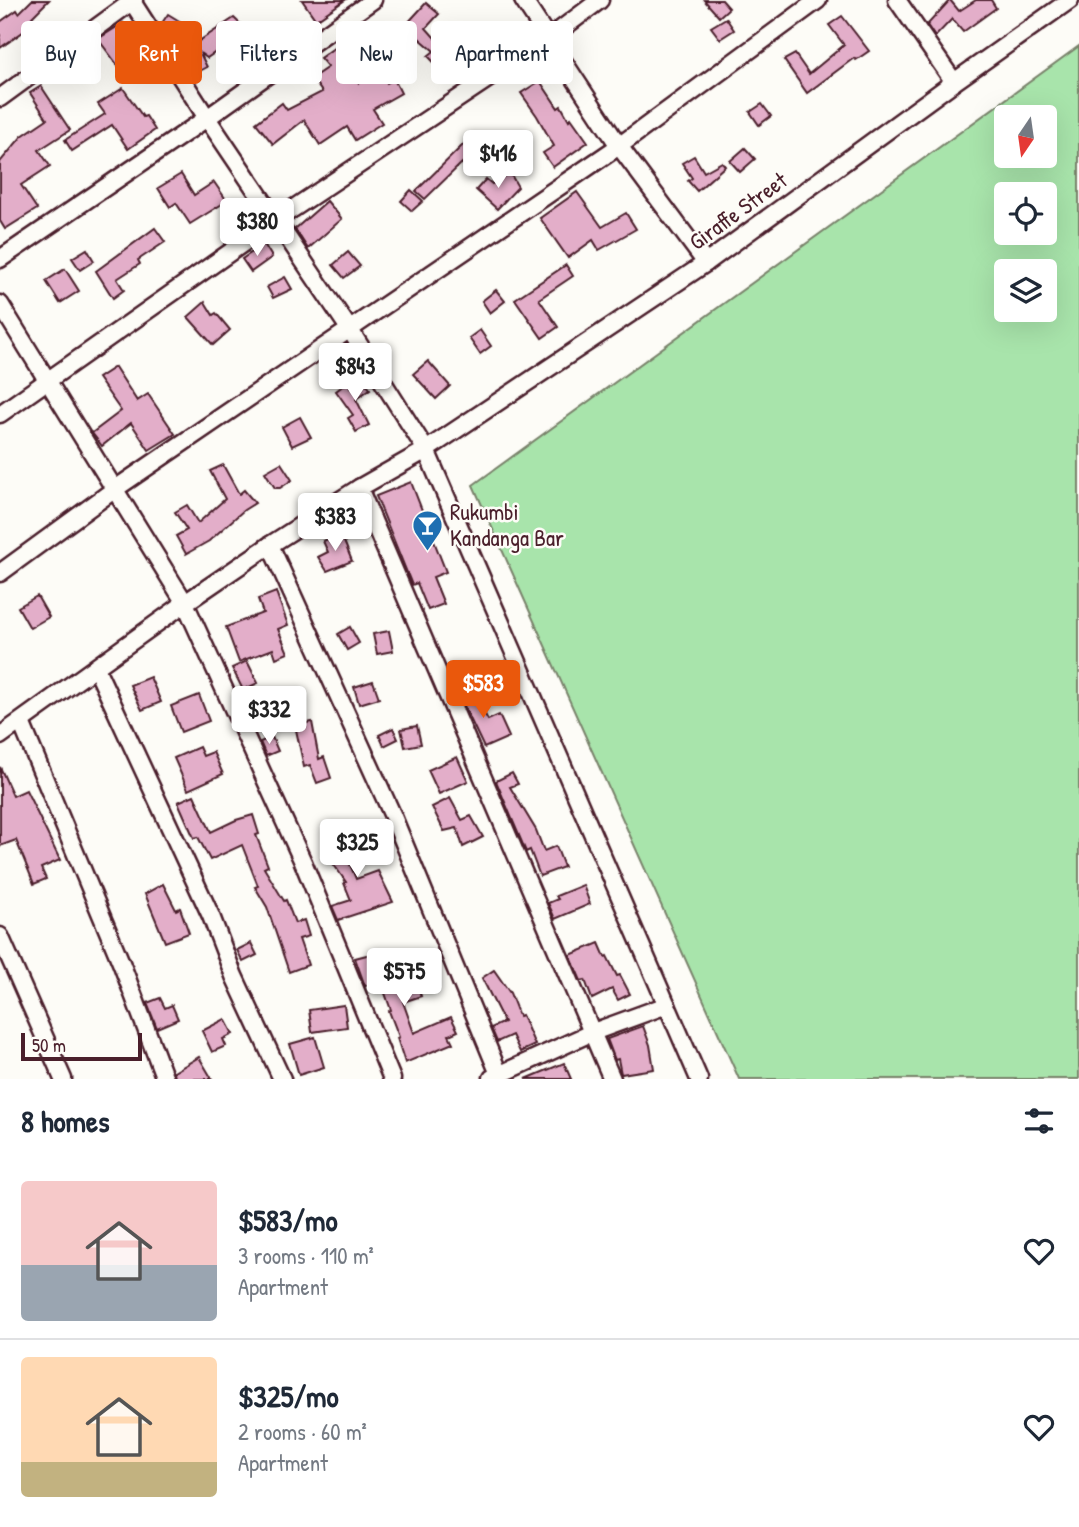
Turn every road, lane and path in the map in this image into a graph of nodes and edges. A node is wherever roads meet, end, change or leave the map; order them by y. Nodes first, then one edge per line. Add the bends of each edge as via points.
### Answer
1 (373, 0) edge
2 (523, 0) edge
3 (600, 0) edge
4 (818, 0) edge
5 (897, 0) edge
6 (1070, 0) edge
7 (133, 1) edge
8 (536, 21) edge
9 (572, 21) edge
10 (573, 77) edge
11 (954, 82) junction
12 (480, 84) edge
13 (0, 98) edge
14 (207, 118) junction
15 (619, 146) junction
16 (276, 220) junction
17 (0, 259) edge
18 (706, 263) junction
19 (0, 304) edge
20 (350, 330) junction
21 (48, 380) junction
22 (0, 414) edge
23 (426, 450) junction
24 (359, 488) junction
25 (115, 489) junction
26 (270, 545) junction
27 (0, 573) edge
28 (185, 603) junction
29 (96, 668) junction
30 (21, 722) junction
31 (0, 736) edge
32 (0, 936) edge
33 (667, 1006) junction
34 (593, 1032) junction
35 (497, 1078) edge
36 (63, 1079) edge
37 (165, 1079) edge
38 (282, 1079) edge
39 (392, 1079) edge
40 (612, 1079) edge
41 (699, 1079) edge

1 - 14 street
2 - 8 street
3 - 9 street
4 - 15 street
5 - 11 street
6 - 11 street, Giraffe Street
7 - 13 street
7 - 14 street
10 - 15 street
11 - 18 street, Giraffe Street
12 - 16 street
14 - 16 street
14 - 17 street
15 - 18 street
15 - 20 street
16 - 20 street
16 - 21 street
18 - 23 street, Giraffe Street
19 - 21 street
20 - 23 street
20 - 25 street
21 - 22 street
21 - 25 street
23 - 24 street, Giraffe Street
23 - 33 street
24 - 26 street, Giraffe Street
24 - 34 street
25 - 27 street
25 - 28 street
26 - 28 street, Giraffe Street
26 - 35 street via 392,814
28 - 29 street, Giraffe Street
28 - 39 street via 303,862
29 - 30 street, Giraffe Street
29 - 38 street
30 - 31 street, Giraffe Street
30 - 37 street
32 - 36 street
33 - 34 street
33 - 41 street
34 - 35 street
34 - 40 street

